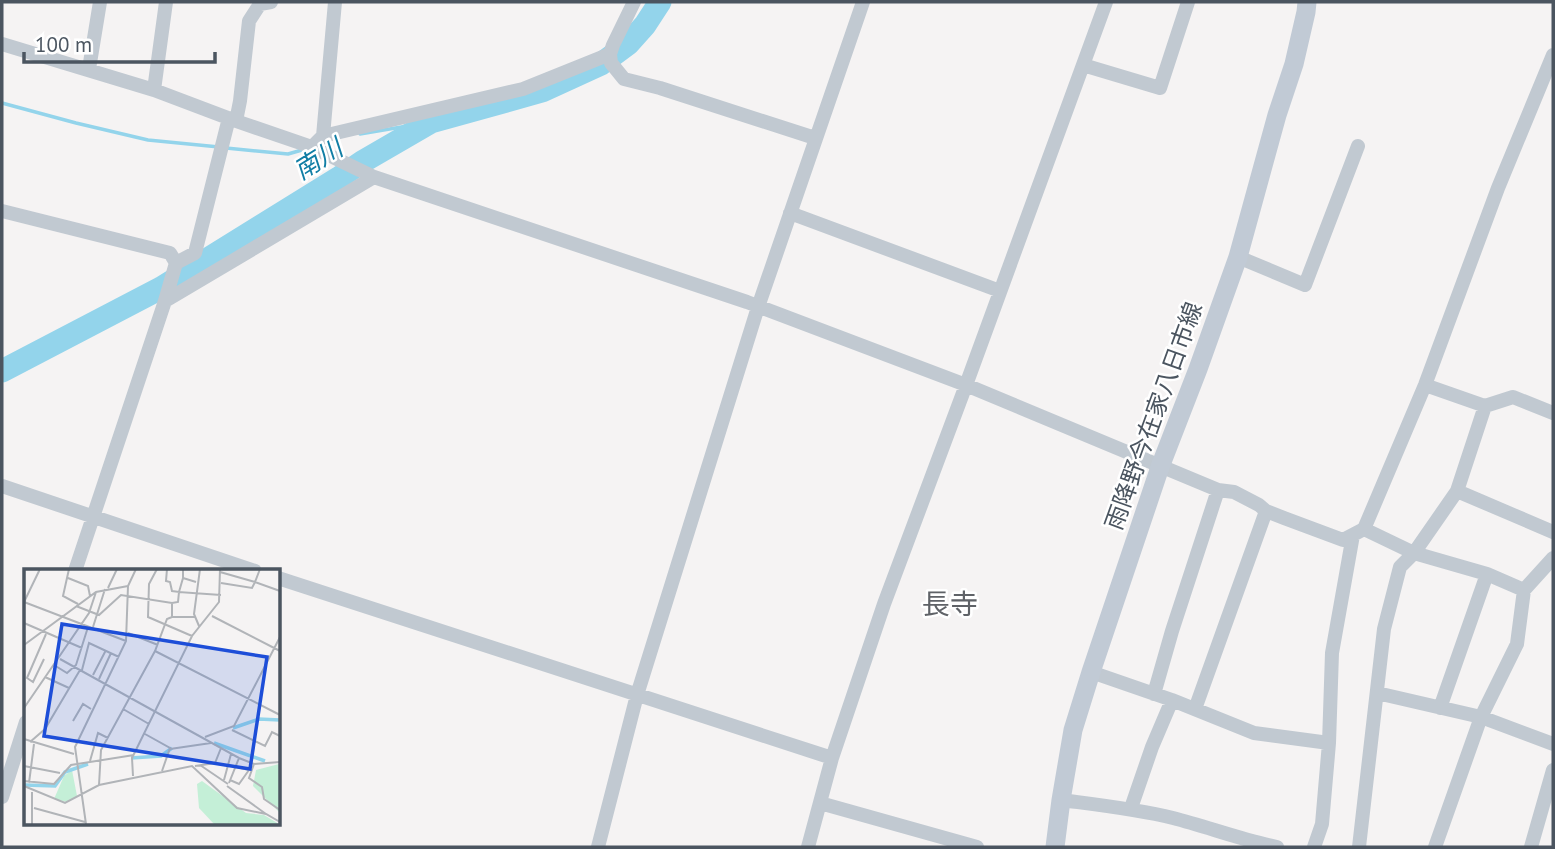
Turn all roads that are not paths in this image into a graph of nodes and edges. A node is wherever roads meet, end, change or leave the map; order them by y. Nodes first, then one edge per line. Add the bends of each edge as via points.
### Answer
1 (98, 2) edge
2 (166, 2) edge
3 (335, 2) edge
4 (634, 2) edge
5 (863, 2) edge
6 (1105, 2) edge
7 (1188, 2) edge
8 (1307, 2) edge
9 (262, 3) edge
10 (2, 44) edge
11 (610, 54) junction
12 (1553, 55) edge
13 (1083, 65) junction
14 (89, 69) junction
15 (154, 90) junction
16 (232, 120) junction
17 (323, 136) junction
18 (815, 138) junction
19 (1358, 146) dead end
20 (312, 147) junction
21 (374, 177) junction
22 (2, 211) edge
23 (790, 213) junction
24 (1238, 257) junction
25 (176, 263) junction
26 (1000, 291) junction
27 (165, 301) junction
28 (758, 307) junction
29 (966, 385) junction
30 (1426, 385) junction
31 (1485, 406) junction
32 (1553, 413) edge
33 (1160, 467) junction
34 (2, 486) edge
35 (1218, 490) junction
36 (1457, 491) junction
37 (1266, 510) junction
38 (93, 518) junction
39 (1359, 532) junction
40 (1553, 532) edge
41 (1415, 553) junction
42 (1553, 558) edge
43 (76, 569) edge
44 (249, 569) edge
45 (1486, 574) junction
46 (280, 579) edge
47 (1524, 590) junction
48 (1091, 672) junction
49 (1154, 694) junction
50 (1377, 694) junction
51 (637, 695) junction
52 (1172, 700) junction
53 (1440, 708) junction
54 (1195, 709) junction
55 (1481, 717) junction
56 (24, 728) edge
57 (1329, 743) junction
58 (1553, 744) edge
59 (832, 758) junction
60 (1553, 770) edge
61 (2, 797) edge
62 (1061, 800) junction
63 (820, 803) junction
64 (1131, 808) junction
65 (598, 847) edge
66 (808, 847) edge
67 (977, 847) edge
68 (1055, 847) edge
69 (1277, 847) edge
70 (1314, 847) edge
71 (1359, 847) edge
72 (1435, 847) edge
73 (1531, 847) edge

1 - 14 street
2 - 15 street
3 - 17 street
4 - 11 street
5 - 18 street
6 - 13 street
7 - 13 street via 1160,88
8 - 24 main road, 雨降野今在家八日市線 via 1294,64
9 - 16 street via 249,21 240,101
10 - 14 street
11 - 17 street via 523,89
11 - 18 street via 611,64 624,79
12 - 30 street via 1498,188
13 - 26 street
14 - 15 street
15 - 16 street
16 - 20 street
16 - 25 street via 195,253
17 - 20 street
18 - 23 street
19 - 24 street via 1305,285
20 - 21 street
21 - 27 street
21 - 28 street
22 - 25 street via 170,253
23 - 26 street
23 - 28 street
24 - 33 main road, 雨降野今在家八日市線
25 - 27 street
26 - 29 street
27 - 38 street
28 - 29 street
28 - 51 street
29 - 33 street
29 - 59 street
30 - 31 street
30 - 39 street
31 - 32 street via 1513,397
31 - 36 street
33 - 35 street
33 - 48 main road, 雨降野今在家八日市線
34 - 38 street
35 - 37 street via 1234,492
35 - 49 street
36 - 40 street
36 - 41 street
37 - 39 street via 1343,540
37 - 54 street
38 - 43 street
38 - 44 street
39 - 41 street
39 - 57 street via 1332,653
41 - 45 street
41 - 50 street via 1400,567 1384,629
42 - 47 street
45 - 47 street
45 - 53 street
46 - 51 street
47 - 55 street via 1517,644
48 - 49 street
48 - 62 main road, 雨降野今在家八日市線 via 1073,730
49 - 52 street
50 - 53 street
50 - 71 street
51 - 59 street
51 - 65 street
52 - 54 street
52 - 64 street
53 - 55 street
54 - 57 street via 1254,733
55 - 58 street
55 - 72 street
56 - 61 street
57 - 70 street via 1322,824
59 - 63 street
60 - 73 street
62 - 64 street
62 - 68 main road, 雨降野今在家八日市線
63 - 66 street
63 - 67 street
64 - 69 street

